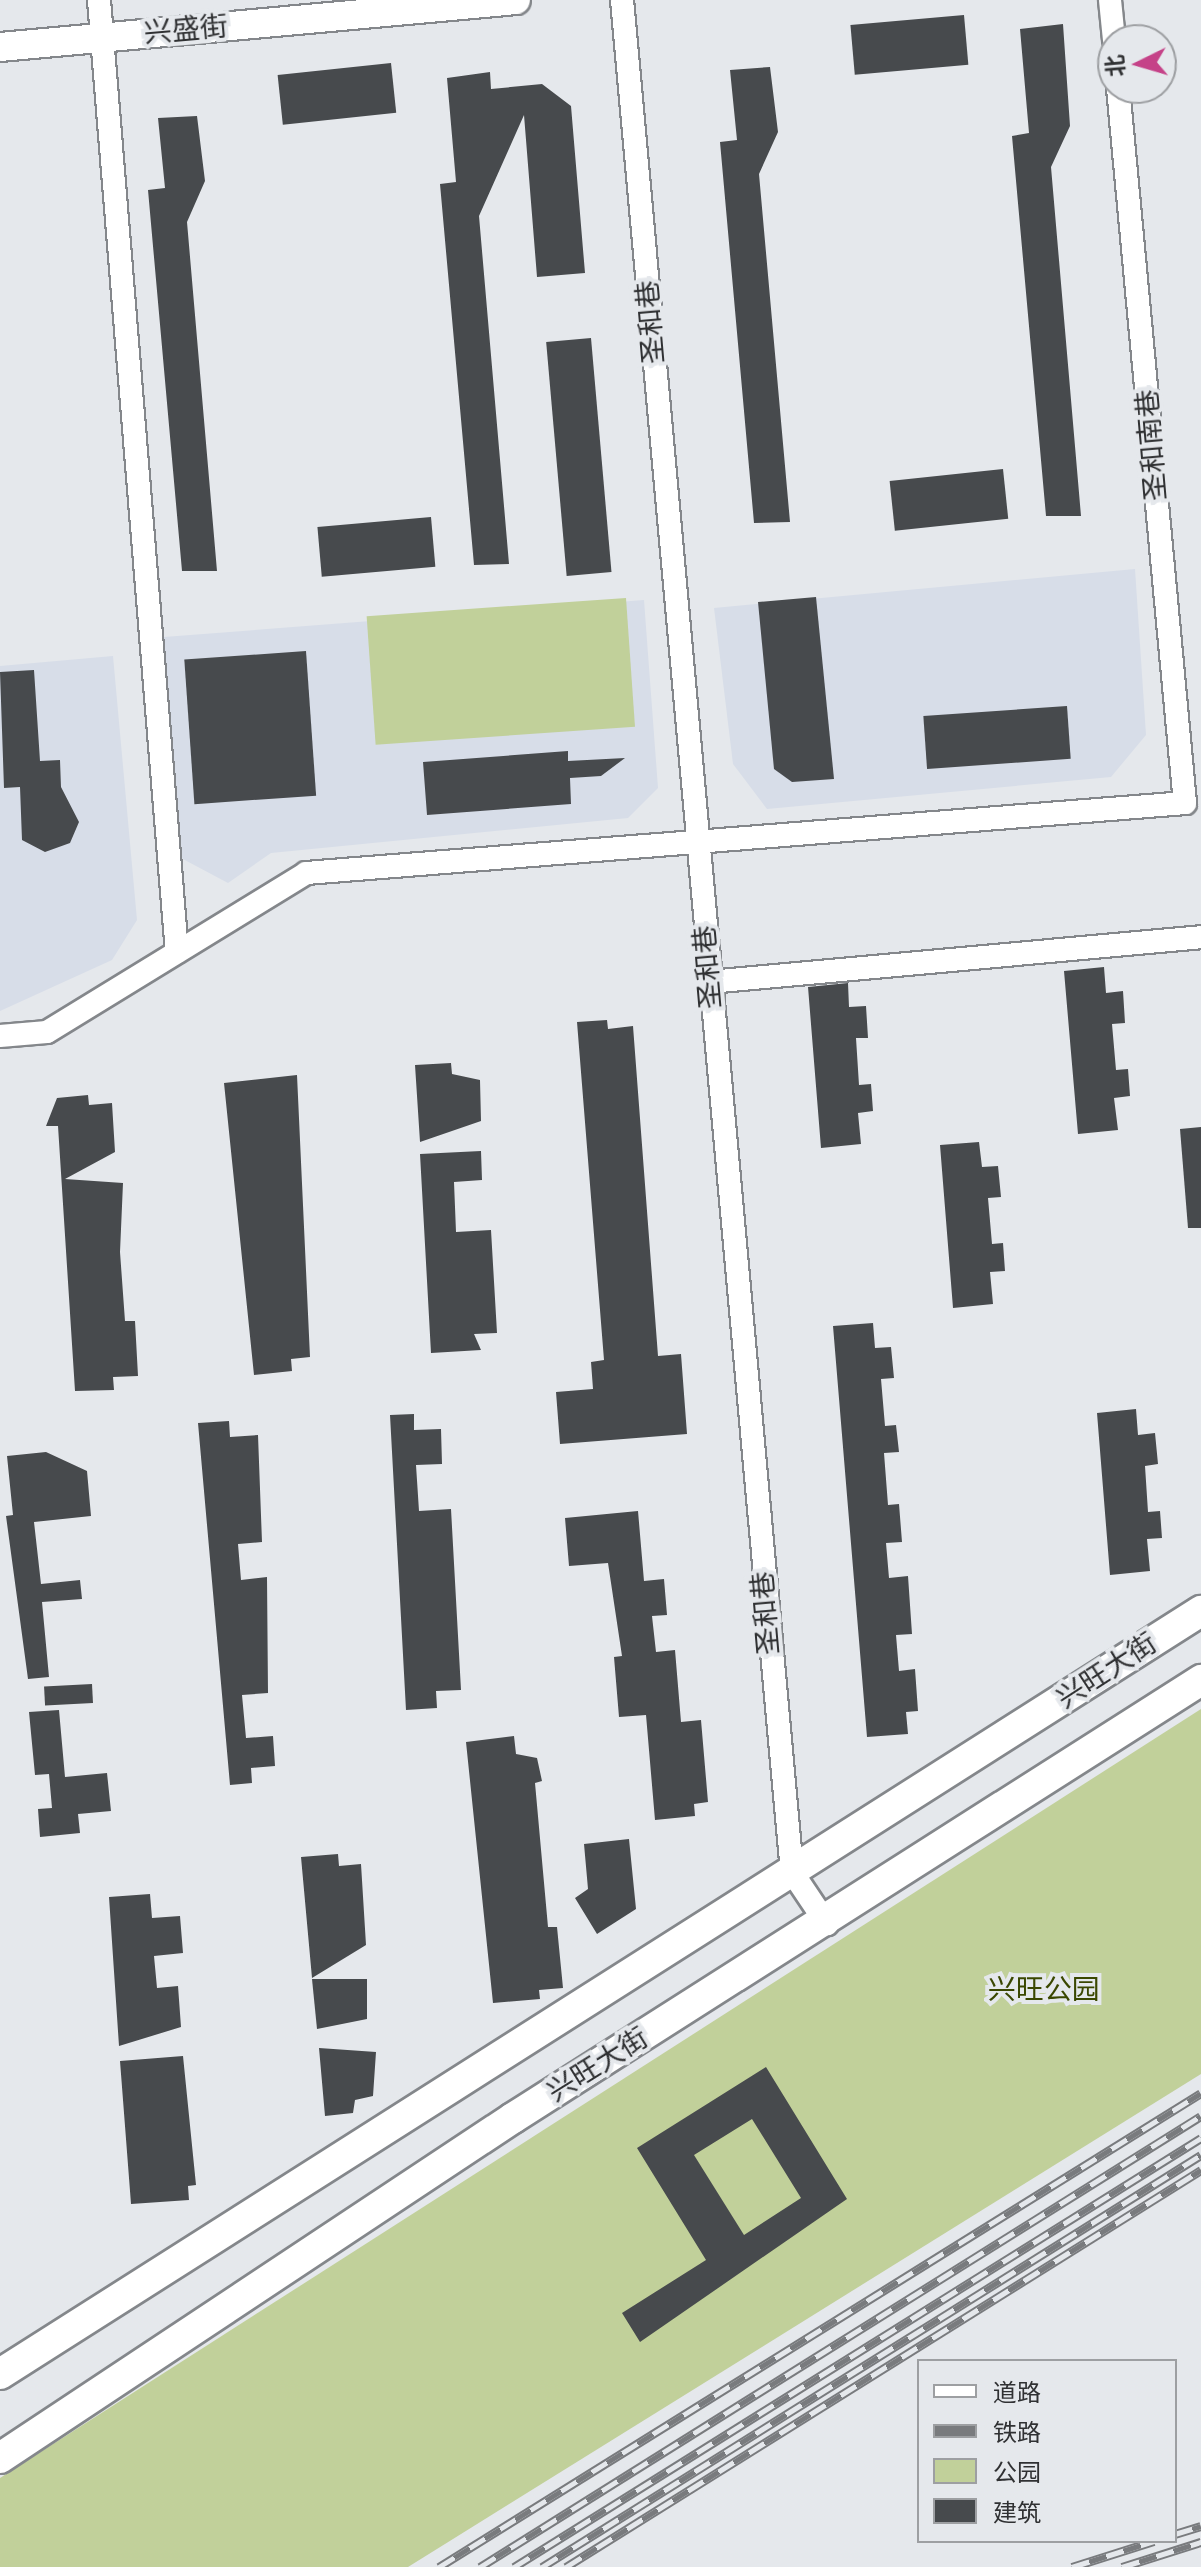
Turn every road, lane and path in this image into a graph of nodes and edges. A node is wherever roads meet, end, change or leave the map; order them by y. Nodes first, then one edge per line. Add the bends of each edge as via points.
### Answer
1 (99, 0) edge
2 (516, 0) edge
3 (622, 0) edge
4 (1110, 0) edge
5 (1112, 24) edge
6 (102, 38) junction
7 (0, 47) edge
8 (1119, 104) edge
9 (697, 839) junction
10 (1201, 937) edge
11 (177, 952) junction
12 (709, 982) junction
13 (0, 1036) edge
14 (1201, 1611) edge
15 (1201, 1680) edge
16 (792, 1872) junction
17 (827, 1924) junction
18 (0, 2374) edge
19 (0, 2458) edge

1 - 6 street
2 - 6 street, 兴盛街
3 - 9 street, 圣和巷
4 - 5 street
6 - 7 street, 兴盛街
6 - 11 street
8 - 9 street, 圣和南巷 via 1185,803
9 - 11 street via 306,873
9 - 12 street, 圣和巷
10 - 12 street
11 - 13 street via 47,1032
12 - 16 street, 圣和巷
14 - 16 main road, 兴旺大街
15 - 17 main road, 兴旺大街
16 - 17 street, 圣和巷
16 - 18 main road, 兴旺大街
17 - 19 main road, 兴旺大街 via 513,2118

